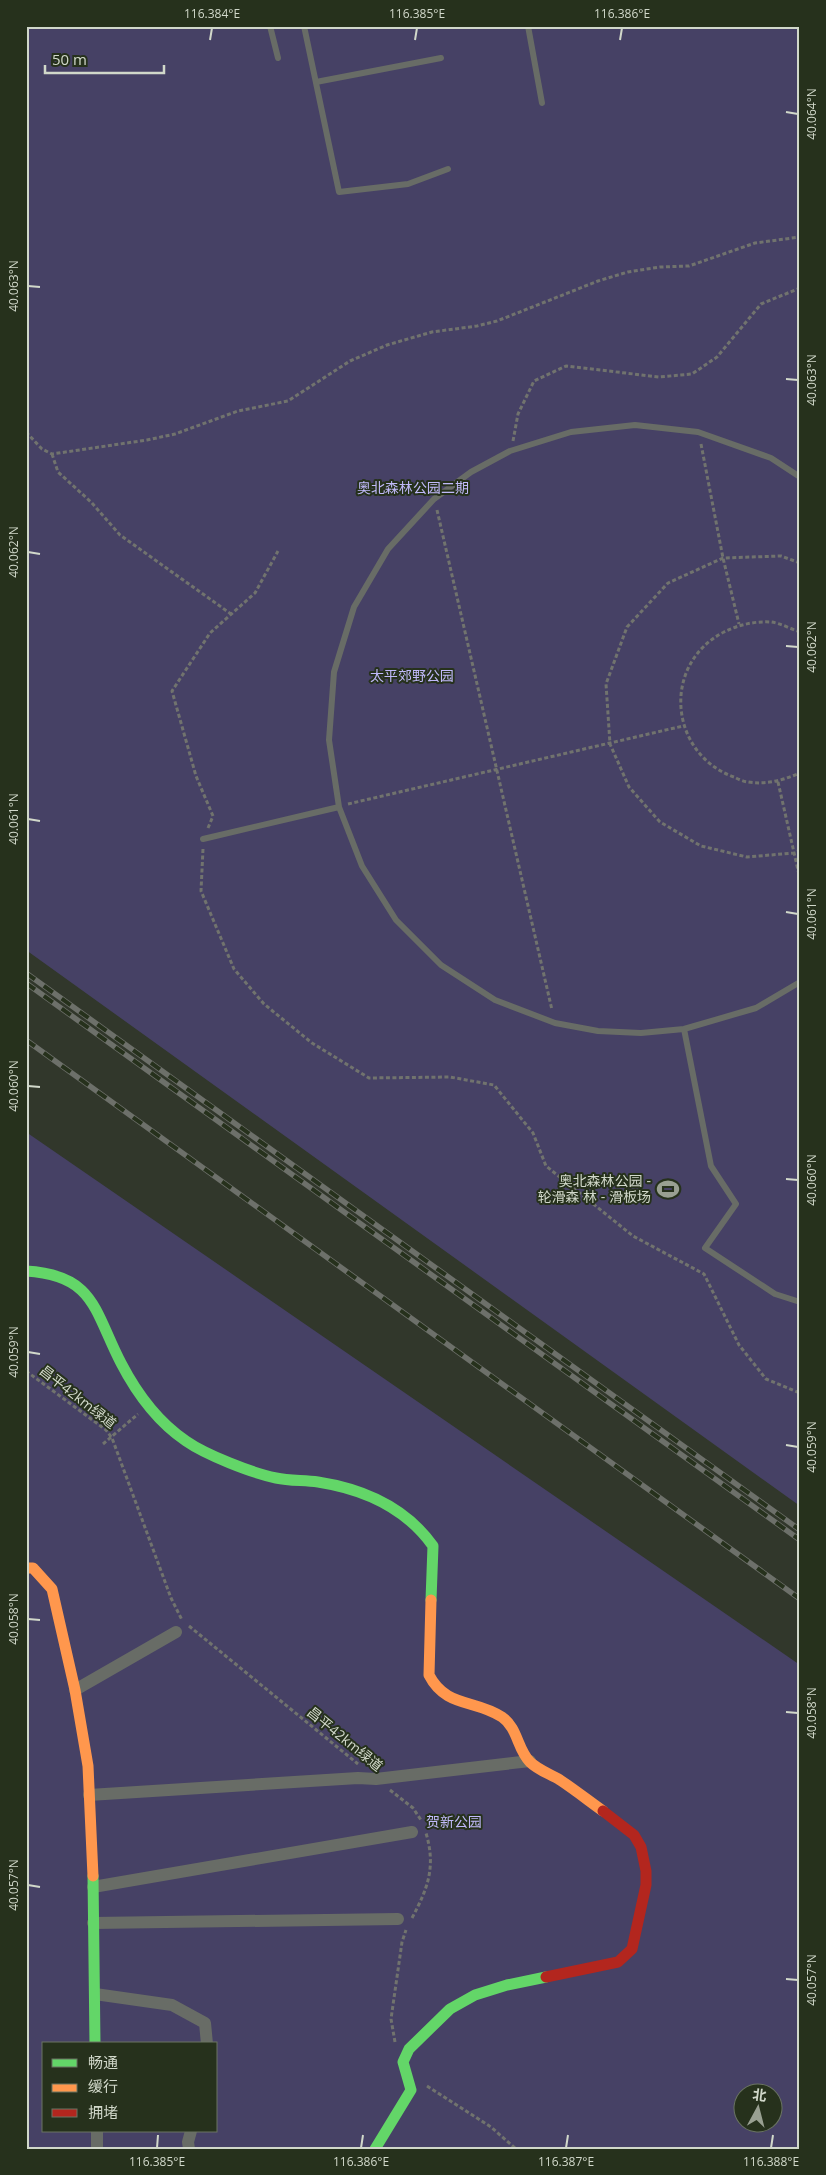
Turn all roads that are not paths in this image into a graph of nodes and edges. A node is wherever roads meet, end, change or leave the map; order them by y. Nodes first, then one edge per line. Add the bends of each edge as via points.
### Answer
1 (270, 26) edge
2 (304, 26) edge
3 (528, 26) edge
4 (278, 58) dead end
5 (441, 58) dead end
6 (316, 82) junction
7 (542, 103) dead end
8 (448, 169) dead end
9 (800, 478) edge
10 (339, 807) junction
11 (203, 840) road end
12 (800, 982) edge
13 (684, 1029) junction
14 (26, 1270) edge
15 (800, 1302) edge
16 (26, 1568) edge
17 (176, 1632) dead end
18 (75, 1690) junction
19 (530, 1761) junction
20 (89, 1795) junction
21 (418, 1831) road end
22 (93, 1887) junction
23 (406, 1921) road end
24 (93, 1923) junction
25 (95, 1994) junction
26 (95, 2042) edge
27 (207, 2042) edge
28 (96, 2132) edge
29 (191, 2132) edge
30 (97, 2149) edge
31 (190, 2149) edge
32 (375, 2149) edge

1 - 4 lane
2 - 6 lane
3 - 7 lane
5 - 6 lane
6 - 8 lane via 339,192 408,184
9 - 10 lane via 771,458 698,432 635,425 571,432 510,451 471,472 434,499 388,549 354,608 334,672 329,740
10 - 11 lane
10 - 13 lane via 362,866 396,920 441,965 495,1000 555,1023 598,1031 641,1033
12 - 13 lane via 756,1008
13 - 15 lane via 711,1166 736,1204 705,1248 775,1294
14 - 19 street via 49,1272 83,1292 95,1306 133,1384 169,1428 185,1440 210,1455 279,1479 316,1481 348,1488 402,1513 424,1530 433,1546 429,1675 433,1686 446,1697 505,1719
16 - 18 street via 33,1568 52,1589
17 - 18 street
18 - 20 street via 88,1766
19 - 20 street via 376,1779
19 - 32 street via 634,1835 641,1847 646,1871 632,1949 618,1962 507,1985 475,1995 450,2009 409,2049 403,2062 411,2090
20 - 22 street
21 - 22 street
22 - 24 street
23 - 24 street
24 - 25 street
25 - 26 street
25 - 27 street via 172,2005 205,2024
28 - 30 street
29 - 31 street

